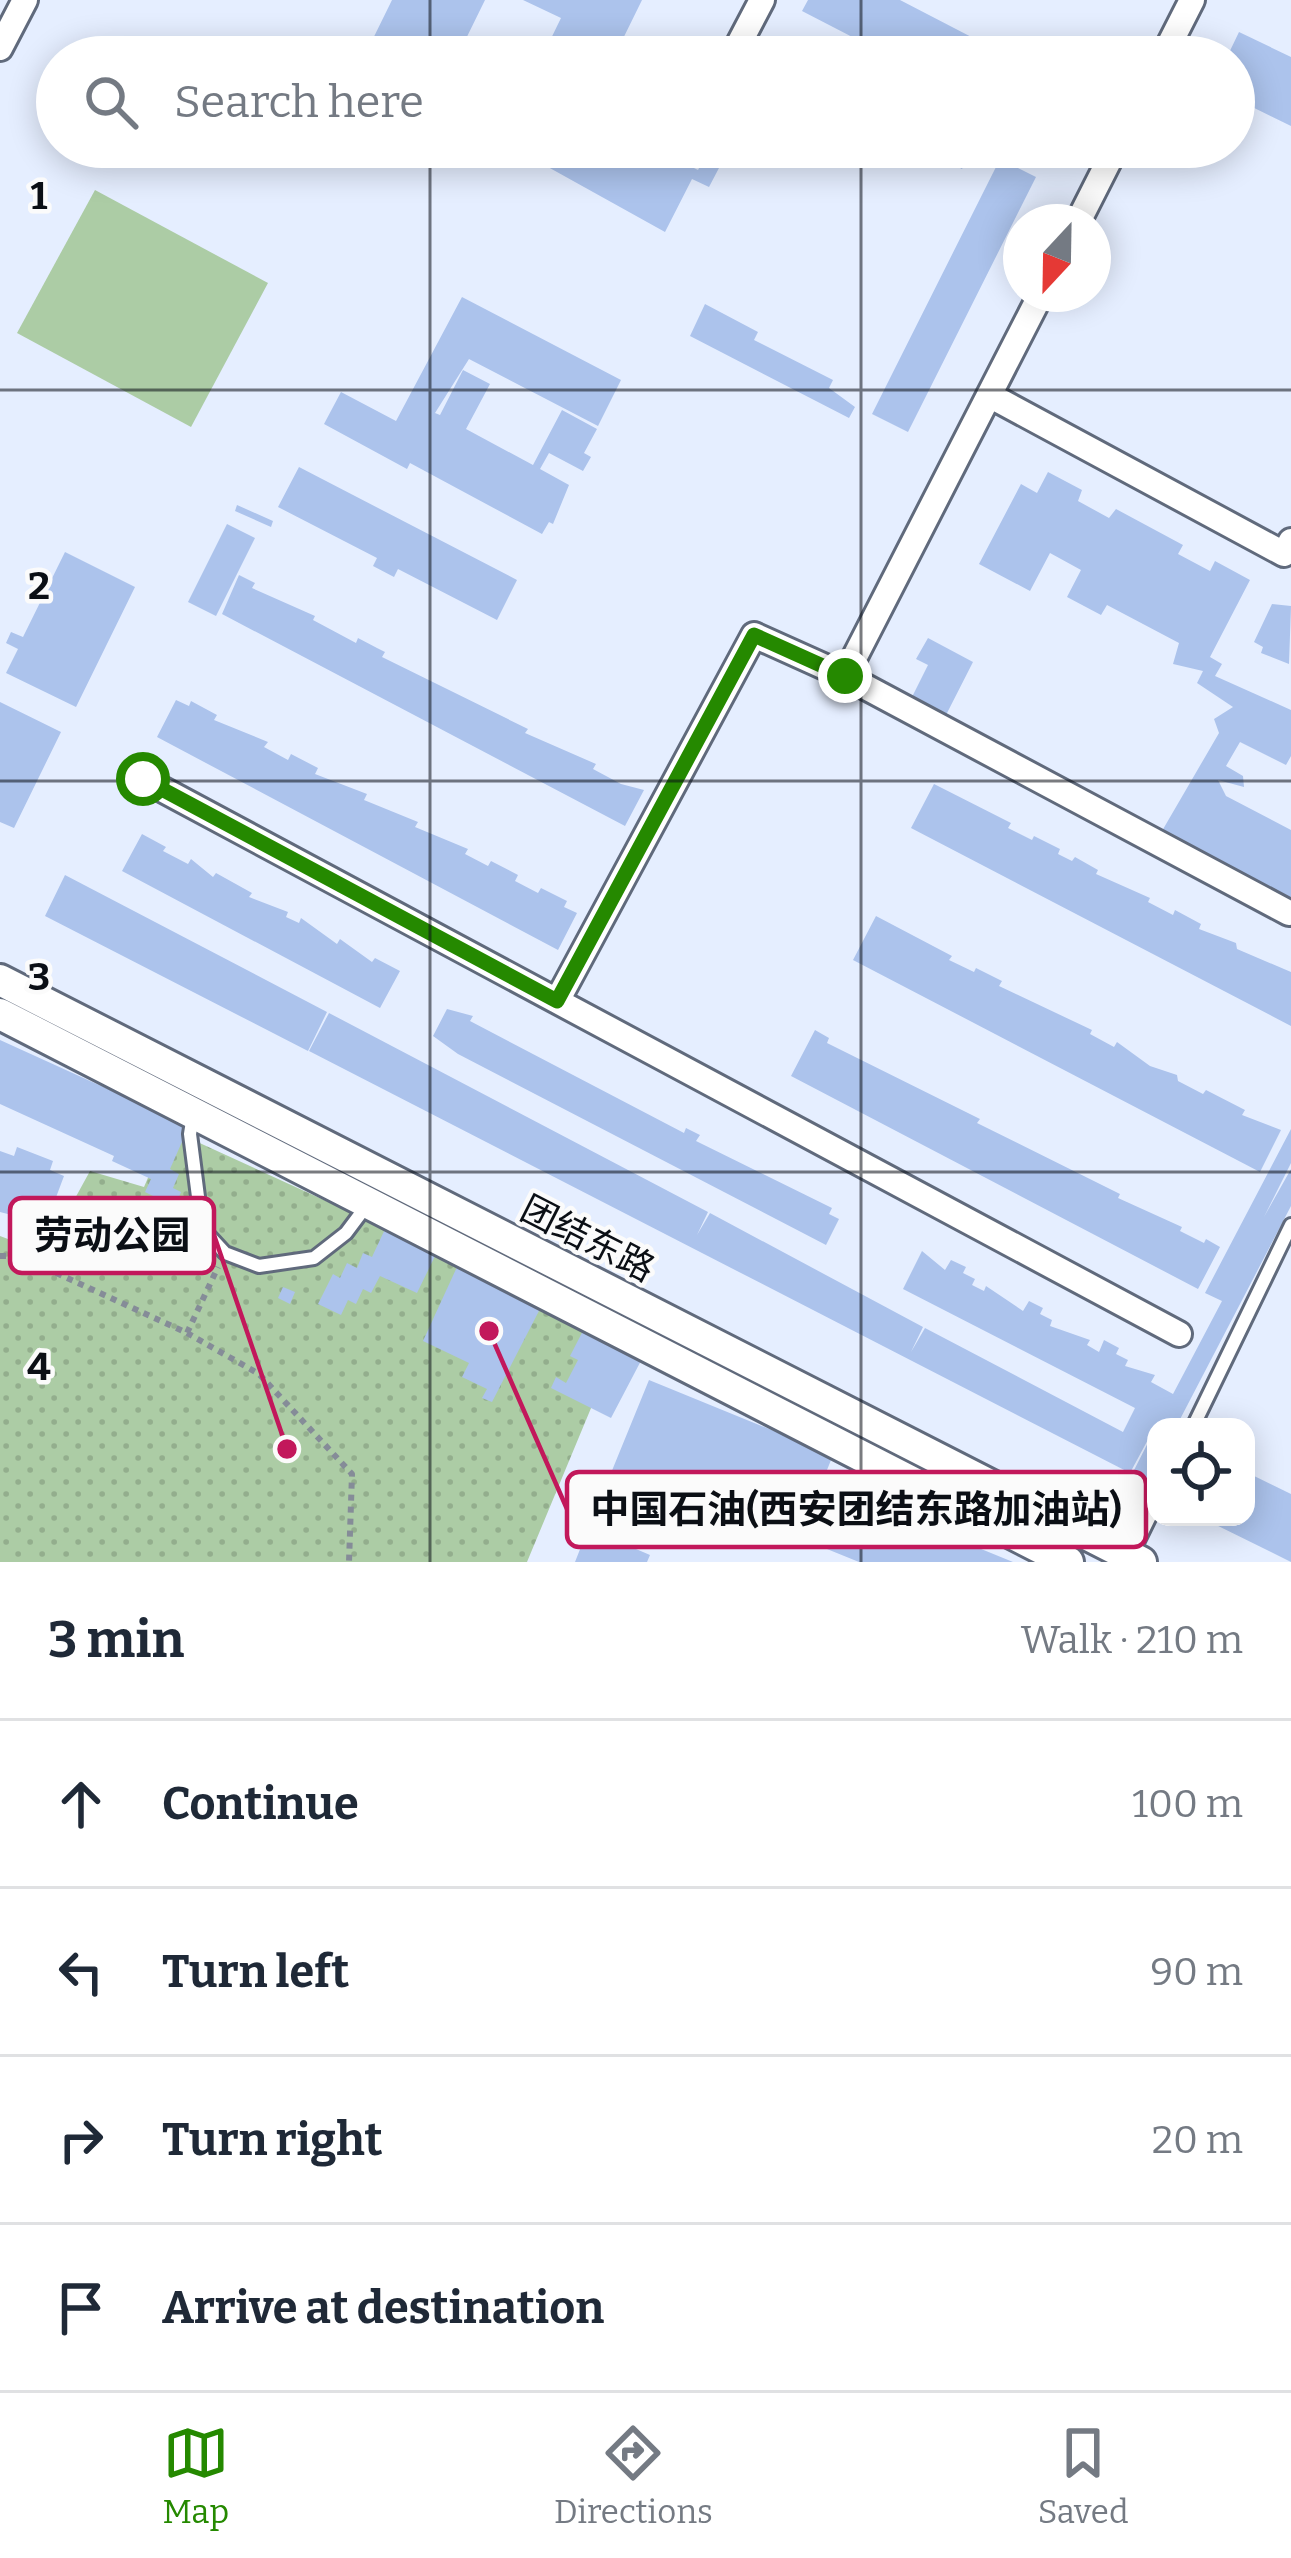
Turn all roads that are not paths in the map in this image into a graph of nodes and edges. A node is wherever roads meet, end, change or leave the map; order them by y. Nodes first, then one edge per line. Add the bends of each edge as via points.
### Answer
1 (25, 0) edge
2 (762, 0) edge
3 (1192, 0) edge
4 (742, 36) edge
5 (1174, 36) edge
6 (0, 48) edge
7 (1105, 168) edge
8 (1087, 204) edge
9 (1032, 312) edge
10 (989, 395) junction
11 (1291, 541) edge
12 (845, 676) junction
13 (143, 779) dead end
14 (1289, 913) edge
15 (0, 980) edge
16 (557, 1001) junction
17 (0, 1014) edge
18 (194, 1114) junction
19 (369, 1204) junction
20 (1291, 1225) edge
21 (1179, 1334) dead end
22 (1197, 1418) edge
23 (1148, 1526) edge
24 (1136, 1560) edge
25 (1068, 1562) edge

1 - 6 street
2 - 4 street
3 - 5 street
7 - 8 street
9 - 10 street
10 - 11 street via 1284,554
10 - 12 street
12 - 14 street
12 - 16 street via 754,635
13 - 16 street
15 - 24 street, 团结东路
16 - 21 street
17 - 18 street
18 - 19 street
18 - 19 lane via 202,1228 225,1253 259,1266 314,1258
19 - 25 street
20 - 22 lane
23 - 24 lane

